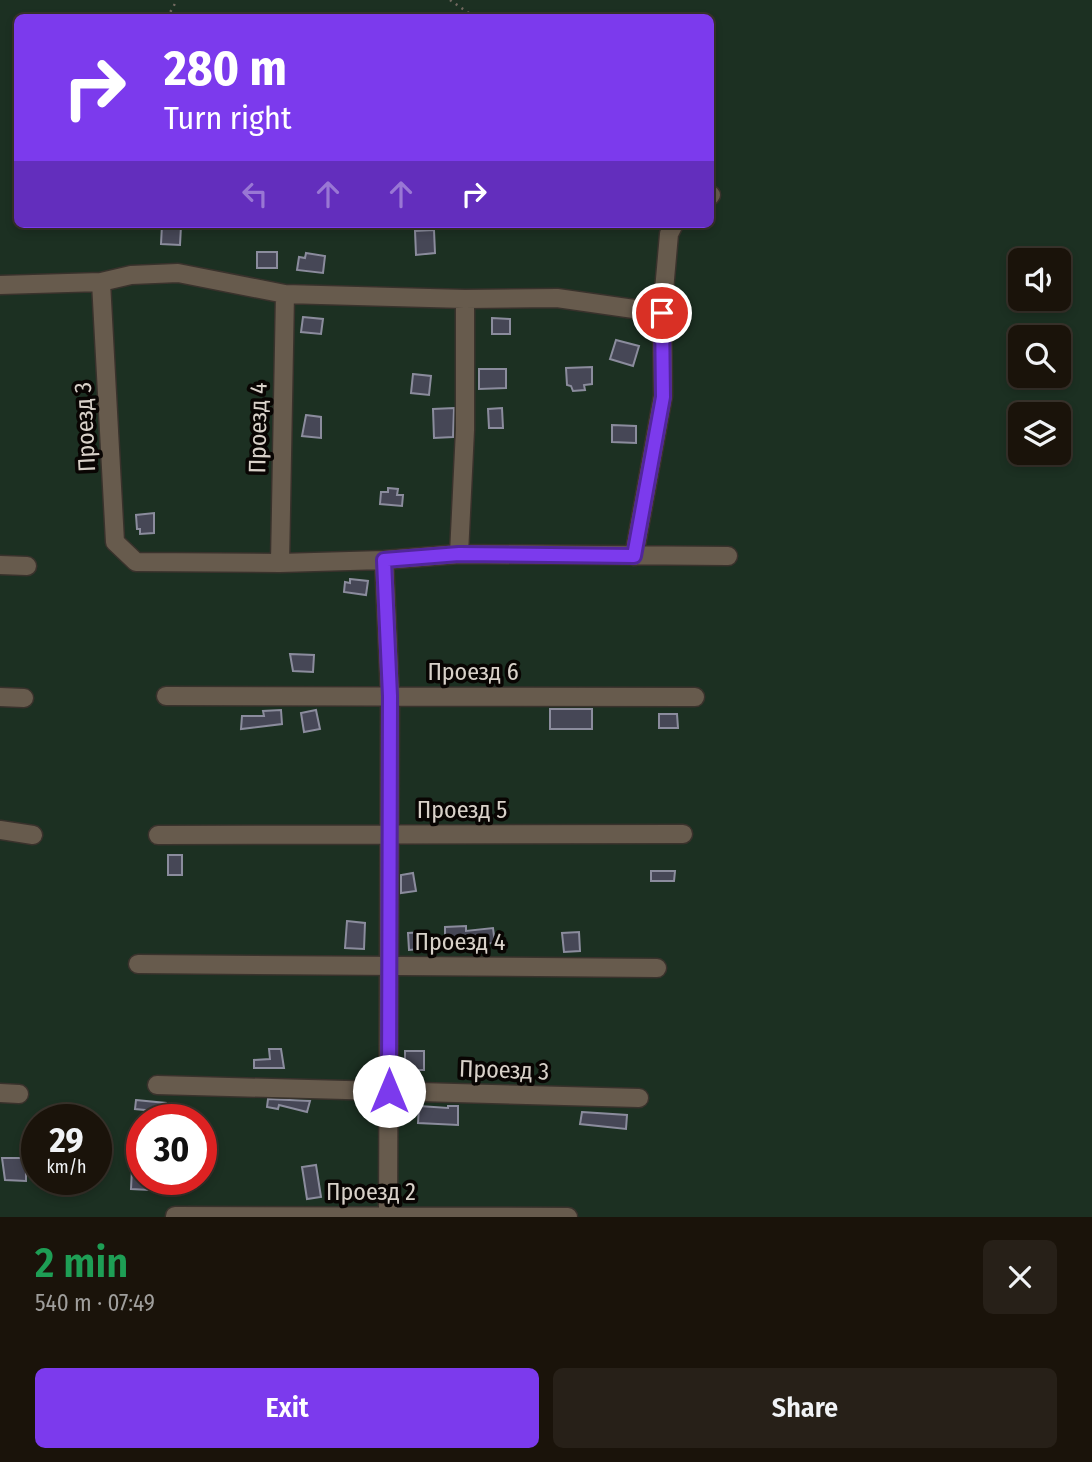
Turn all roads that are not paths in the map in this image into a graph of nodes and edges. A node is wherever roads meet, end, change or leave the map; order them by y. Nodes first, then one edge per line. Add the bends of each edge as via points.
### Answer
1 (672, 228) edge
2 (102, 282) junction
3 (0, 285) edge
4 (285, 294) junction
5 (465, 299) junction
6 (662, 313) junction
7 (459, 554) junction
8 (634, 556) junction
9 (728, 556) dead end
10 (384, 560) junction
11 (280, 563) junction
12 (0, 565) edge
13 (27, 566) dead end
14 (166, 696) dead end
15 (390, 696) junction
16 (0, 697) edge
17 (695, 697) dead end
18 (24, 698) dead end
19 (0, 830) edge
20 (389, 834) junction
21 (683, 834) dead end
22 (33, 835) dead end
23 (158, 835) dead end
24 (138, 964) dead end
25 (389, 966) junction
26 (657, 968) dead end
27 (157, 1085) dead end
28 (389, 1091) junction
29 (0, 1093) edge
30 (19, 1094) dead end
31 (639, 1098) dead end
32 (175, 1216) edge
33 (388, 1217) edge
34 (568, 1217) edge

1 - 6 street
2 - 3 street
2 - 4 street via 131,275 178,273
2 - 11 street, Проезд 3 via 116,542 136,562
4 - 5 street
4 - 11 street, Проезд 4
5 - 6 street via 557,298
5 - 7 street
6 - 8 street via 663,397
7 - 8 street
7 - 10 street
8 - 9 street
10 - 11 street
10 - 15 street
12 - 13 street
14 - 15 street, Проезд 6
15 - 17 street, Проезд 6
15 - 20 street
16 - 18 street
19 - 22 street
20 - 21 street, Проезд 5
20 - 23 street, Проезд 5
20 - 25 street
24 - 25 street, Проезд 4
25 - 26 street, Проезд 4
25 - 28 street
27 - 28 street, Проезд 3
28 - 31 street, Проезд 3
28 - 33 street
29 - 30 street
32 - 33 street, Проезд 2
33 - 34 street, Проезд 2

